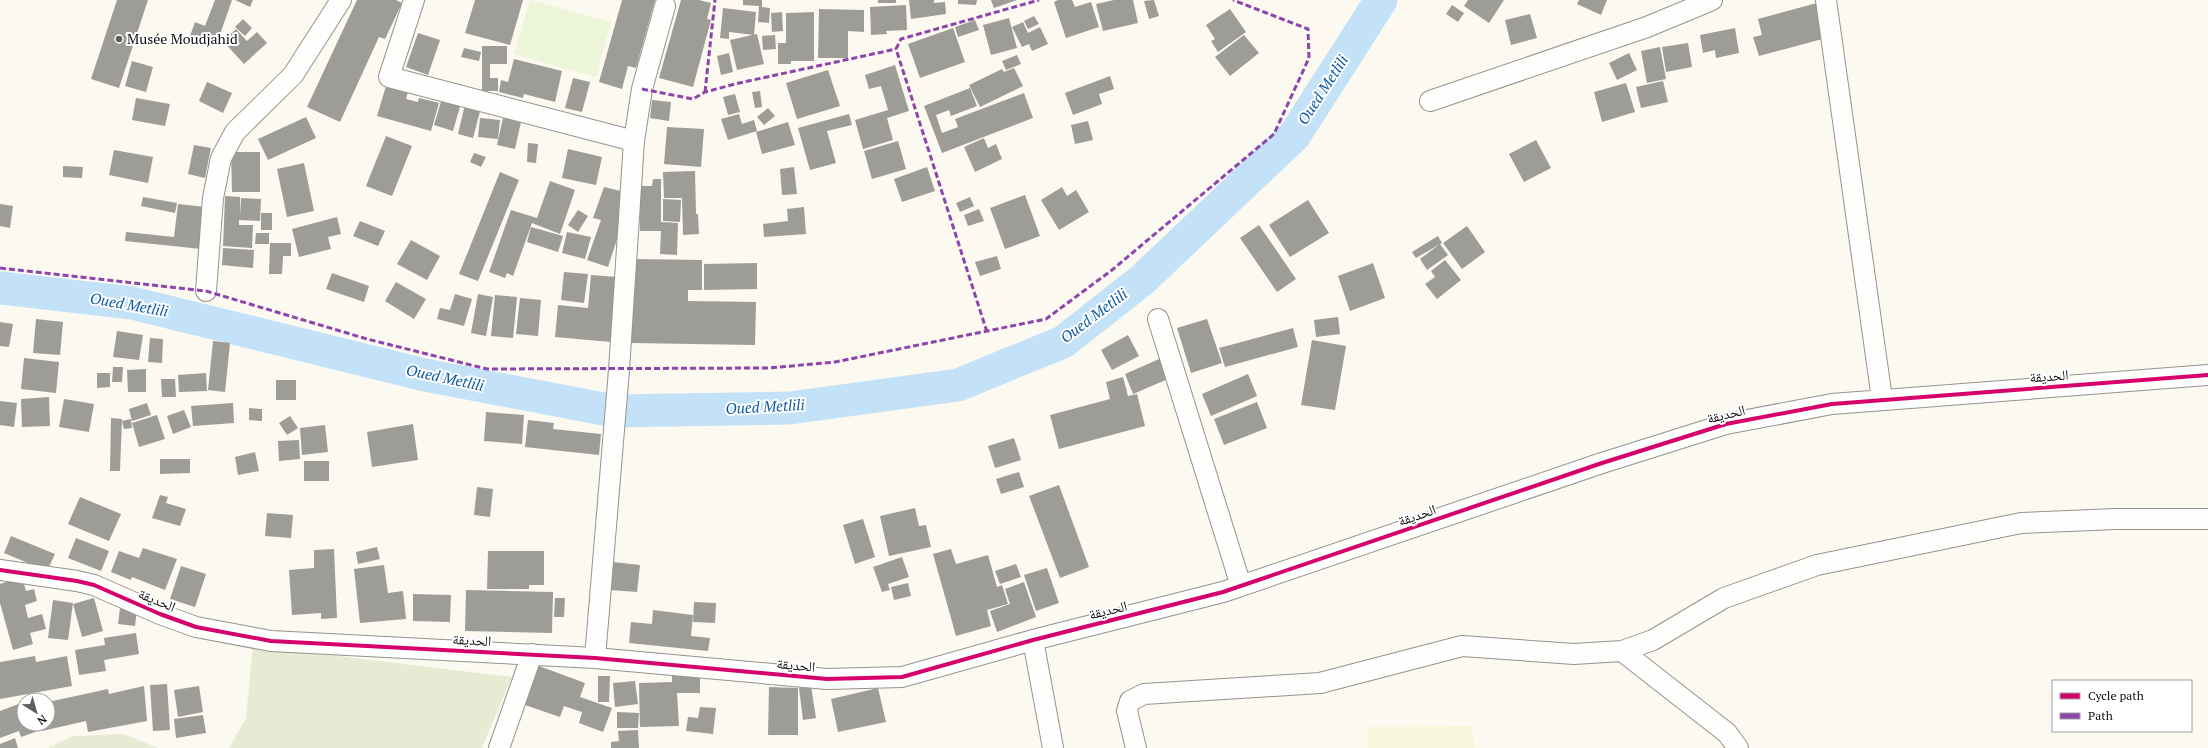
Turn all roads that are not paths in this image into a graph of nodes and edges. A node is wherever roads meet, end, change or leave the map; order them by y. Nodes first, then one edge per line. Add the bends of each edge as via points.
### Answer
1 (341, 0) edge
2 (414, 0) edge
3 (1712, 0) edge
4 (1826, 0) edge
5 (665, 6) dead end
6 (1430, 101) dead end
7 (634, 141) junction
8 (206, 292) dead end
9 (1158, 319) dead end
10 (2208, 375) edge
11 (1882, 399) junction
12 (2208, 519) edge
13 (3, 571) edge
14 (1241, 586) junction
15 (1033, 640) junction
16 (1622, 650) junction
17 (532, 654) junction
18 (595, 658) junction
19 (499, 748) edge
20 (1053, 748) edge
21 (1136, 748) edge
22 (1738, 748) edge

1 - 8 street via 293,75 235,132 221,158 213,198
2 - 7 street via 389,77
3 - 6 street via 1647,27
4 - 11 street
5 - 7 street via 642,89
7 - 18 street via 619,370
9 - 14 street
10 - 11 street, الحديقة
11 - 14 street, الحديقة via 1832,404 1726,424 1602,463
12 - 16 street via 2116,518 2021,524 1817,565 1724,598 1653,640
13 - 17 street, الحديقة via 94,585 196,627 271,641
14 - 15 street, الحديقة
15 - 18 street, الحديقة via 902,677 827,679
15 - 20 street
16 - 21 street via 1574,654 1462,646 1320,683 1144,694 1130,701 1127,710
16 - 22 street via 1727,733
17 - 18 street, الحديقة
17 - 19 street

